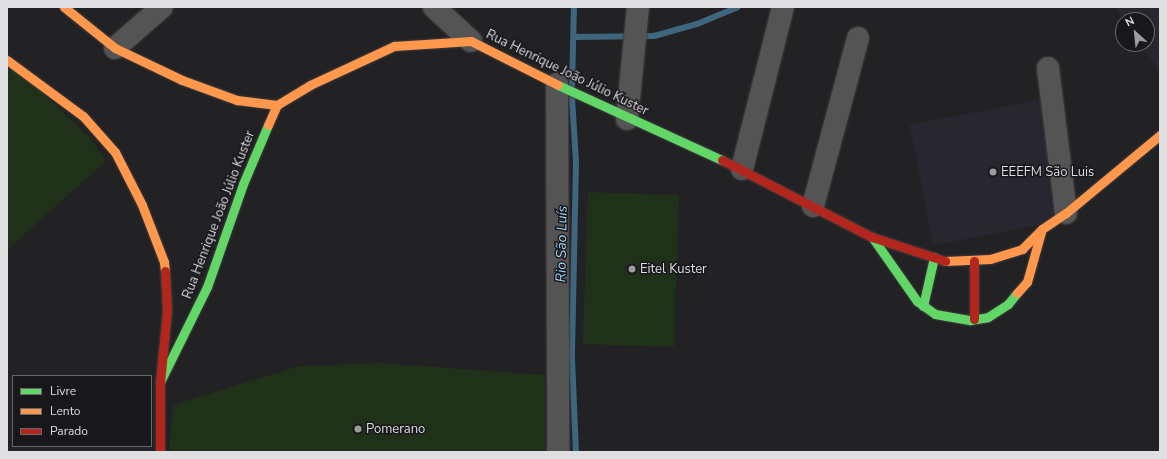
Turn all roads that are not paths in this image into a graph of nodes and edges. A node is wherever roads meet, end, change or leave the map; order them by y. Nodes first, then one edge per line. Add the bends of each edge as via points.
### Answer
1 (64, 7) edge
2 (162, 7) edge
3 (434, 7) edge
4 (783, 13) edge
5 (636, 16) edge
6 (858, 38) dead end
7 (471, 41) junction
8 (115, 48) junction
9 (7, 60) edge
10 (1048, 68) dead end
11 (560, 85) junction
12 (277, 105) junction
13 (627, 119) junction
14 (1160, 135) edge
15 (742, 169) junction
16 (813, 206) junction
17 (1066, 213) junction
18 (1042, 229) junction
19 (872, 237) junction
20 (934, 258) junction
21 (974, 261) junction
22 (924, 306) junction
23 (974, 319) junction
24 (160, 383) junction
25 (160, 452) edge
26 (558, 452) edge

1 - 8 street
2 - 8 street
3 - 7 street
4 - 15 street
5 - 13 street
6 - 16 street
7 - 11 street, Rua Henrique João Júlio Kuster
7 - 12 street, Rua Henrique João Júlio Kuster via 394,46 310,85
8 - 12 street via 182,80 237,100
9 - 24 street via 83,116 115,152 142,205 164,262 167,310
10 - 17 street
11 - 13 street, Rua Henrique João Júlio Kuster
11 - 26 street
12 - 24 street, Rua Henrique João Júlio Kuster via 243,184 207,287
13 - 15 street, Rua Henrique João Júlio Kuster
14 - 17 street, Rua Henrique João Júlio Kuster
15 - 16 street, Rua Henrique João Júlio Kuster
16 - 19 street, Rua Henrique João Júlio Kuster
17 - 18 street, Rua Henrique João Júlio Kuster
18 - 21 street, Rua Henrique João Júlio Kuster via 1022,249
18 - 23 street, Rua Henrique João Júlio Kuster via 1027,282 1008,304 988,317
19 - 20 street, Rua Henrique João Júlio Kuster
19 - 22 street, Rua Henrique João Júlio Kuster via 917,301
20 - 21 street, Rua Henrique João Júlio Kuster via 945,261
20 - 22 street
21 - 23 street
22 - 23 street, Rua Henrique João Júlio Kuster via 935,314 954,319
24 - 25 street

